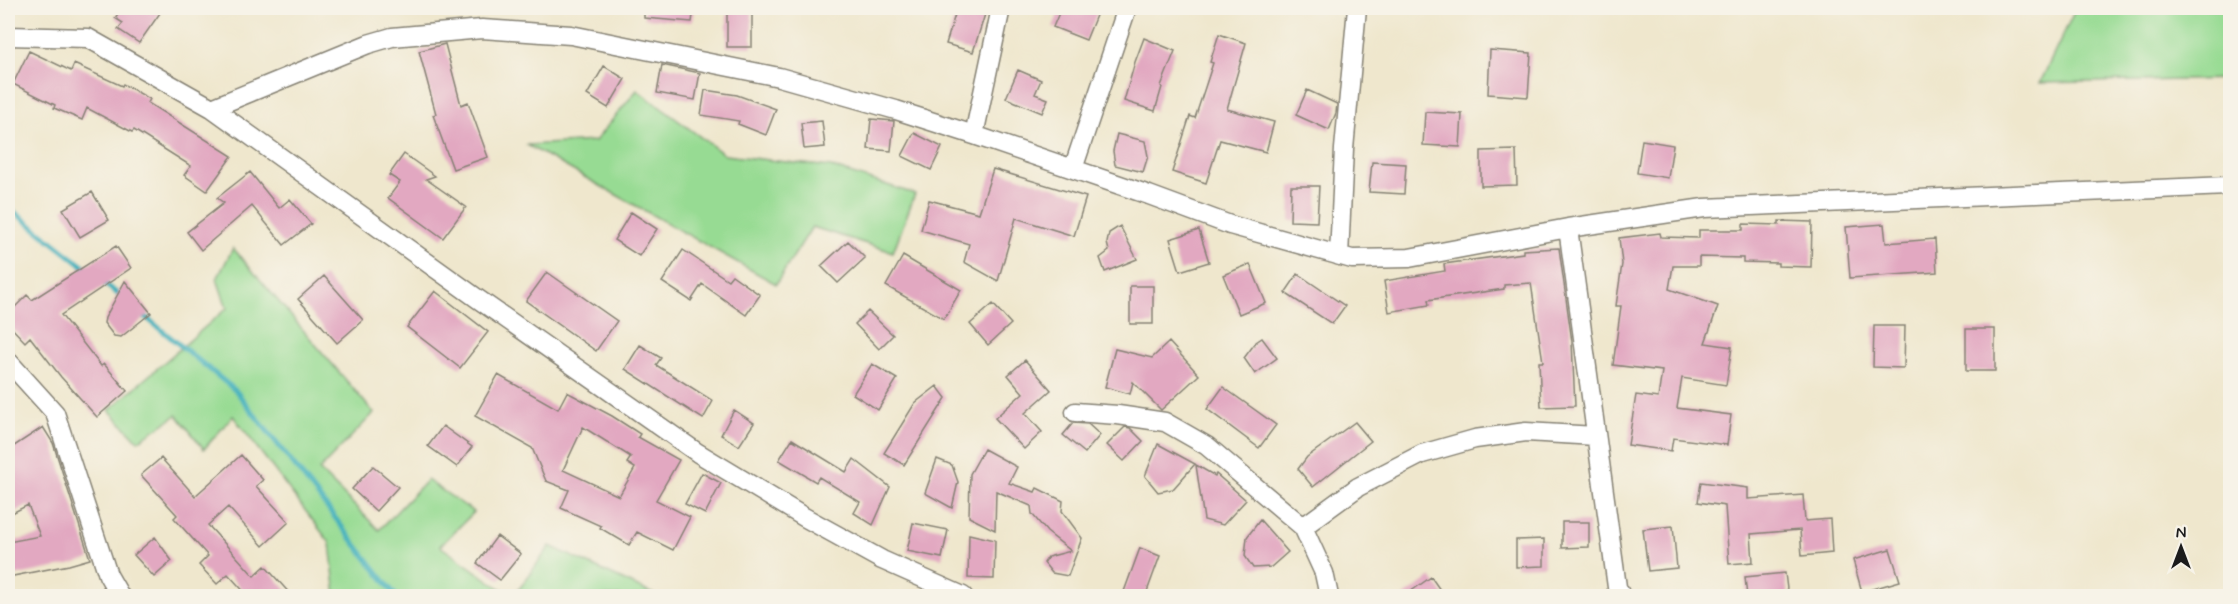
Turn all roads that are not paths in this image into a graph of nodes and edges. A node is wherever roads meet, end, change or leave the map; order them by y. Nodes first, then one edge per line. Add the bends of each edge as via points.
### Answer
1 (1001, 8) edge
2 (1127, 8) edge
3 (1357, 8) edge
4 (8, 36) edge
5 (212, 108) junction
6 (974, 135) junction
7 (1074, 169) junction
8 (2228, 186) dead end
9 (1568, 228) junction
10 (1339, 256) junction
11 (8, 361) edge
12 (1075, 412) dead end
13 (1596, 436) junction
14 (1303, 527) junction
15 (120, 597) edge
16 (963, 597) edge
17 (1329, 597) edge
18 (1621, 597) edge

1 - 6 street
2 - 7 street
3 - 10 street
4 - 5 street via 88,38
5 - 6 street via 392,37 482,29 571,35 779,77
5 - 16 street via 698,453 872,554
6 - 7 street
7 - 10 street via 1230,225
8 - 9 street via 1704,208
9 - 10 street via 1409,258
9 - 13 street
11 - 15 street via 55,413 108,575
12 - 14 street via 1165,422 1207,446
13 - 14 street via 1526,432 1475,439 1422,454 1358,487
13 - 18 street
14 - 17 street via 1324,573

